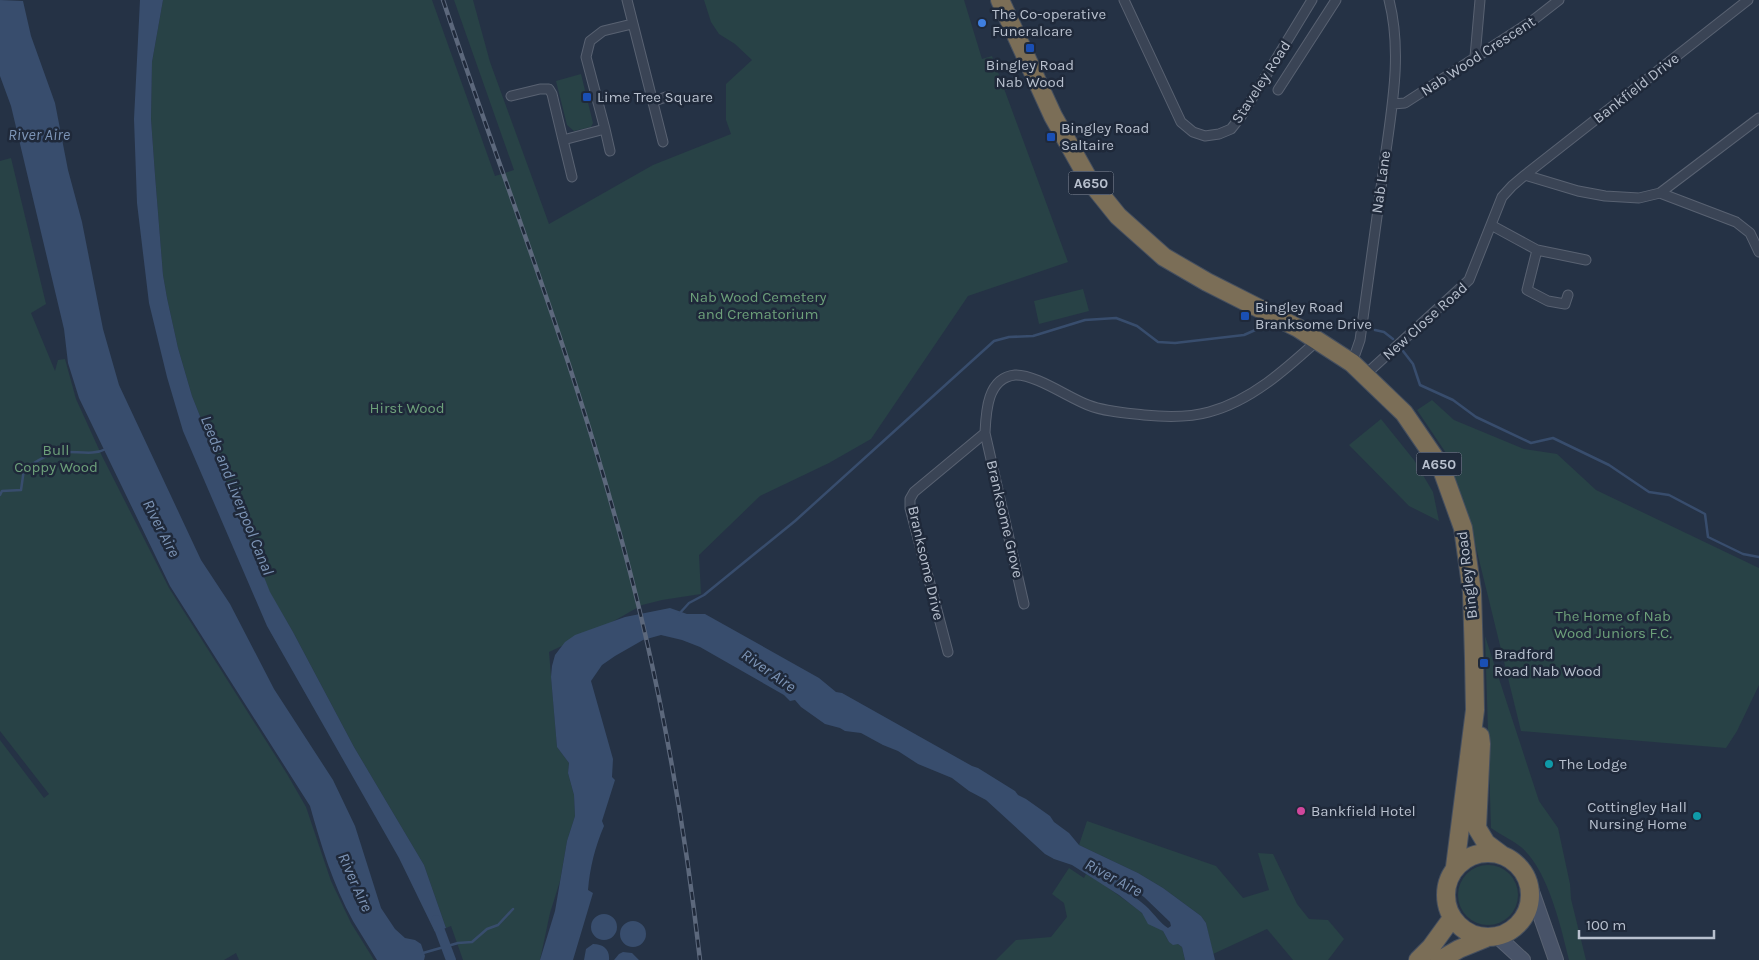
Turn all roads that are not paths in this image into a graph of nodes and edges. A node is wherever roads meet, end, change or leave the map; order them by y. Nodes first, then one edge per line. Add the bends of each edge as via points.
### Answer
1 (627, 0) edge
2 (1000, 0) edge
3 (1124, 0) edge
4 (1312, 0) edge
5 (1336, 0) edge
6 (1389, 0) edge
7 (1480, 0) edge
8 (1560, 0) edge
9 (1748, 0) edge
10 (632, 24) junction
11 (1475, 57) junction
12 (1278, 90) dead end
13 (511, 96) dead end
14 (669, 96) dead end
15 (654, 101) junction
16 (1393, 104) junction
17 (1759, 118) edge
18 (605, 129) junction
19 (563, 140) junction
20 (663, 142) dead end
21 (610, 151) dead end
22 (1525, 175) junction
23 (572, 177) dead end
24 (1660, 193) junction
25 (1491, 226) junction
26 (1537, 250) junction
27 (1759, 252) edge
28 (1586, 260) dead end
29 (1568, 295) dead end
30 (1319, 340) junction
31 (1352, 363) junction
32 (1365, 375) junction
33 (985, 433) junction
34 (1024, 604) dead end
35 (948, 652) dead end
36 (1475, 710) junction
37 (1502, 855) junction
38 (1455, 867) junction
39 (1530, 886) junction
40 (1452, 918) junction
41 (1492, 937) junction
42 (1418, 960) edge
43 (1440, 960) edge
44 (1523, 960) edge
45 (1556, 960) edge

1 - 10 street
2 - 30 highway, Bingley Road / A650 via 1053,116 1089,180 1118,216 1164,257
3 - 4 street, Staveley Road via 1181,122 1193,132 1205,136 1231,129
5 - 12 street
6 - 16 street, Nab Lane via 1395,46
7 - 11 street
8 - 11 street, Nab Wood Crescent
9 - 22 street, Bankfield Drive
10 - 15 street
10 - 18 street via 604,31 590,41 586,57
11 - 16 street, Nab Wood Crescent via 1405,103
13 - 19 street via 549,89
14 - 15 street
15 - 20 street
16 - 31 street, Nab Lane via 1360,340
17 - 24 street
18 - 19 street
18 - 21 street
19 - 23 street
22 - 24 street via 1605,196 1638,198
22 - 25 street, New Close Road via 1502,197
24 - 27 street via 1736,222 1750,233
25 - 26 street
25 - 32 street, New Close Road via 1469,280
26 - 28 street
26 - 29 street via 1527,290 1548,301 1565,304
30 - 31 highway, Bingley Road / A650
30 - 33 street via 1282,373 1242,398 1207,413 1184,416 1117,412 1089,405 1031,377 1014,375 993,389 986,411
31 - 32 highway, Bingley Road / A650
32 - 36 highway, Bingley Road / A650 via 1404,413 1441,467 1462,528 1472,592
33 - 34 street, Branksome Grove
33 - 35 street, Branksome Drive via 914,492 910,499
36 - 37 highway, A650 via 1481,744 1478,828 1486,843
36 - 38 highway, Bingley Road / A650
37 - 38 highway via 1490,852 1477,854
37 - 39 highway, A650 via 1515,862
38 - 40 highway, A650 via 1445,892
39 - 41 highway via 1527,914 1520,924 1510,932
39 - 45 main road
40 - 41 highway via 1473,935
40 - 42 highway
41 - 43 highway
41 - 44 main road

